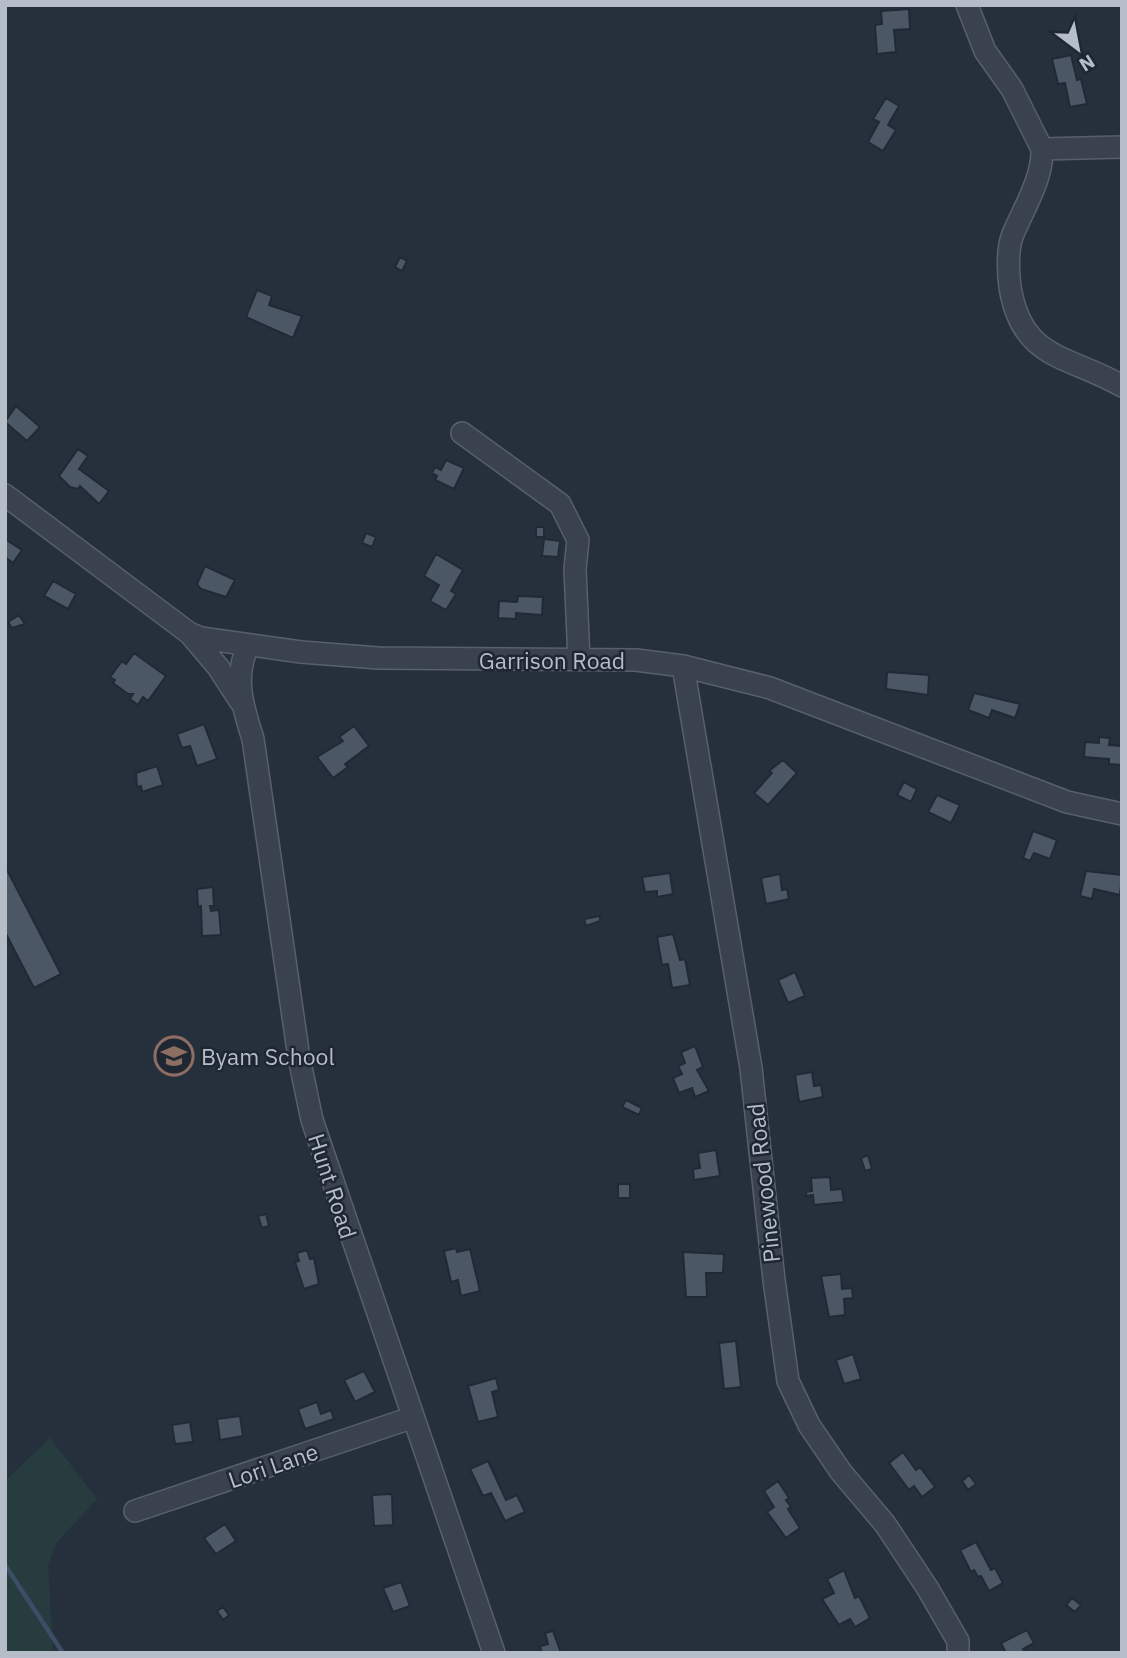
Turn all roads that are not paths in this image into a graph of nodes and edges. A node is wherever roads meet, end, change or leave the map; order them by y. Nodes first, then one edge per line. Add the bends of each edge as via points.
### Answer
1 (967, 5) edge
2 (1122, 147) edge
3 (1042, 149) junction
4 (1122, 386) edge
5 (462, 433) dead end
6 (5, 495) edge
7 (188, 633) junction
8 (248, 646) junction
9 (579, 660) junction
10 (683, 666) junction
11 (242, 703) junction
12 (1122, 814) edge
13 (411, 1418) junction
14 (135, 1511) dead end
15 (494, 1653) edge
16 (958, 1653) edge

1 - 3 street via 985,51 1012,89
2 - 3 street
3 - 4 street via 1027,204 1011,238 1008,278 1014,312 1031,339 1065,363 1098,372
5 - 9 street via 560,504 578,540
6 - 7 street, Garrison Road
7 - 8 street, Garrison Road
7 - 11 street, Hunt Road
8 - 9 street, Garrison Road via 378,658
8 - 11 street, Hunt Road via 239,669
9 - 10 street, Garrison Road
10 - 12 street, Garrison Road via 770,688 1067,802
10 - 16 street, Pinewood Road via 751,1068 788,1381 822,1444 885,1524 928,1589 958,1642
11 - 13 street, Hunt Road via 253,739 312,1120
13 - 14 street, Lori Lane
13 - 15 street, Hunt Road

